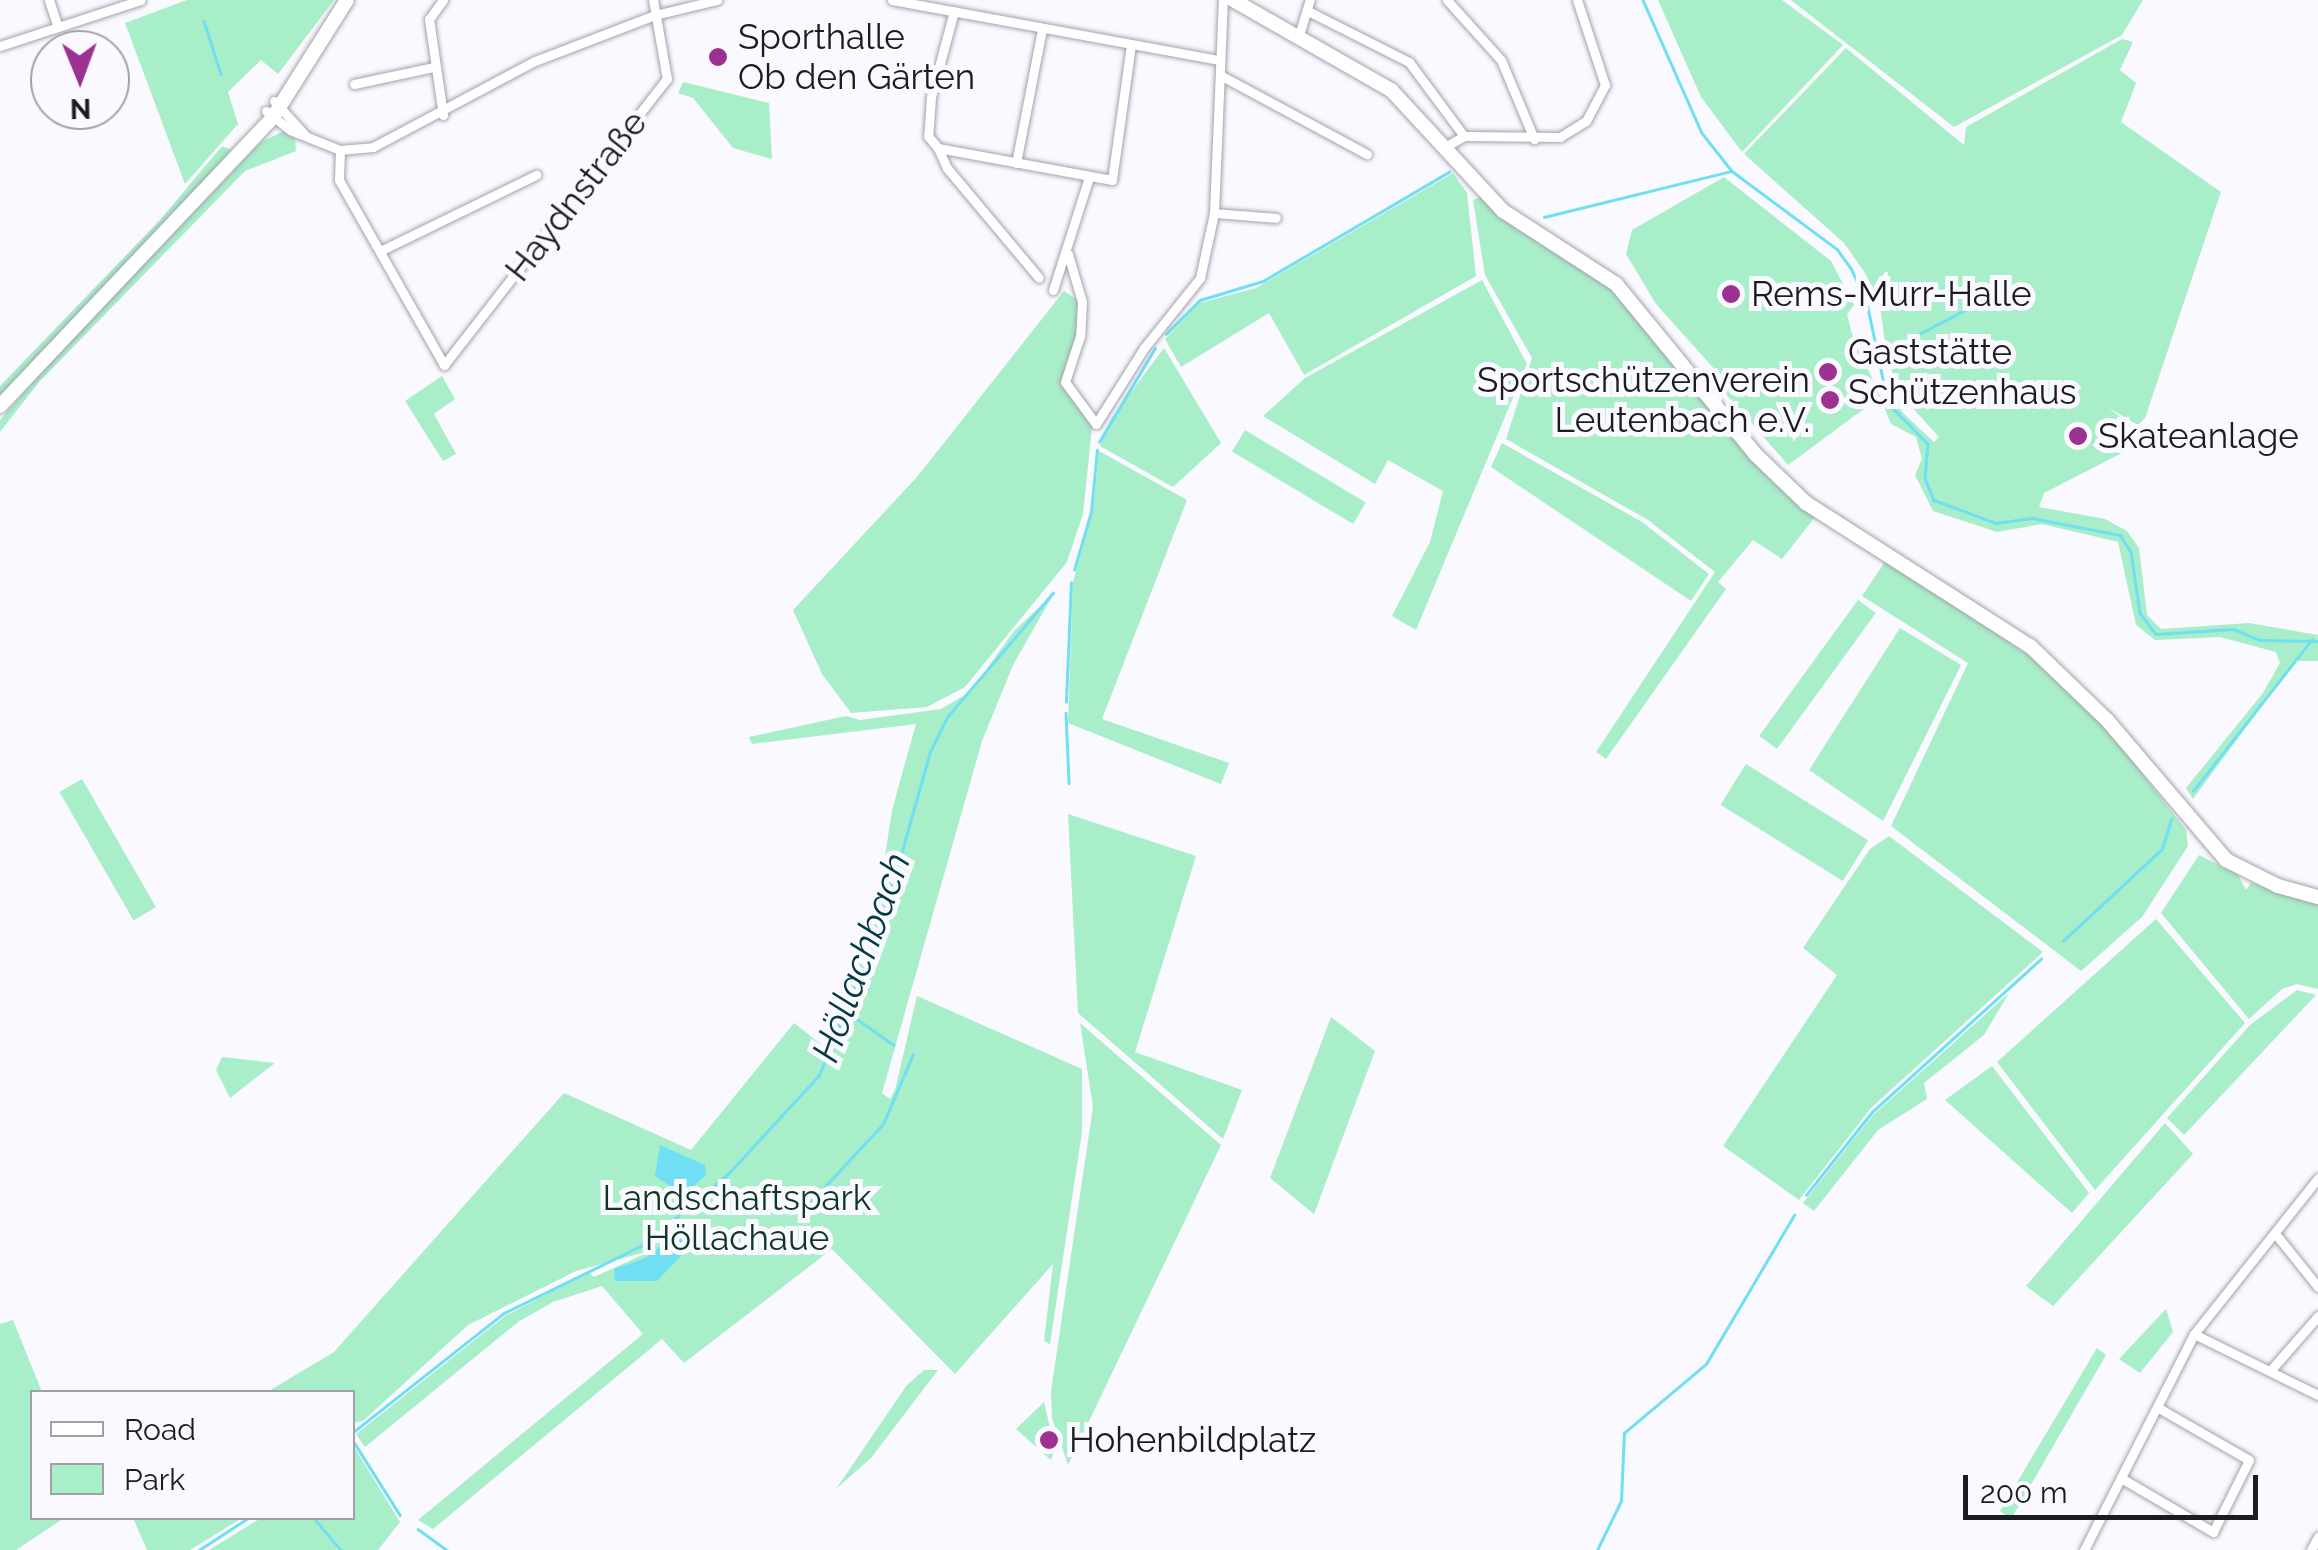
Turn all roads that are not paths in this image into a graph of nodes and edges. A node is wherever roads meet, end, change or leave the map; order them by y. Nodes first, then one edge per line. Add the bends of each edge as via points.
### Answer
1 (49, 0) edge
2 (141, 0) edge
3 (347, 0) edge
4 (442, 0) edge
5 (654, 0) edge
6 (716, 0) edge
7 (892, 0) edge
8 (966, 0) edge
9 (1223, 0) edge
10 (1232, 0) edge
11 (1448, 0) edge
12 (1577, 0) edge
13 (1310, 6) edge
14 (958, 12) junction
15 (655, 15) junction
16 (58, 27) junction
17 (1042, 29) junction
18 (1299, 35) junction
19 (1132, 45) junction
20 (0, 46) edge
21 (1220, 60) junction
22 (434, 67) junction
23 (1220, 75) junction
24 (354, 84) dead end
25 (273, 109) junction
26 (443, 115) junction
27 (1464, 136) junction
28 (1534, 139) junction
29 (1445, 147) junction
30 (938, 148) junction
31 (340, 150) junction
32 (1367, 154) dead end
33 (1016, 163) junction
34 (536, 176) dead end
35 (1089, 177) junction
36 (1214, 213) junction
37 (1276, 218) dead end
38 (380, 252) junction
39 (1068, 254) junction
40 (1040, 278) dead end
41 (1053, 290) dead end
42 (0, 406) edge
43 (2318, 897) edge
44 (2318, 1178) edge
45 (2278, 1237) junction
46 (2318, 1286) edge
47 (2318, 1316) edge
48 (2194, 1334) junction
49 (2270, 1371) junction
50 (2318, 1396) edge
51 (2156, 1407) junction
52 (2120, 1478) junction
53 (2318, 1537) edge
54 (2084, 1550) edge
55 (2311, 1550) edge

1 - 16 street
2 - 16 street
3 - 25 street
4 - 22 street via 429,19
5 - 15 street, Haydnstraße
6 - 15 street
7 - 14 street
8 - 14 street
9 - 21 street
10 - 18 street
11 - 28 street via 1501,60
12 - 28 street via 1599,51 1603,96 1574,130
13 - 18 street
13 - 27 street via 1409,62
14 - 17 street
14 - 30 street via 931,98 929,141
15 - 26 street via 536,61
15 - 38 street, Haydnstraße via 668,79 444,365
16 - 20 street
17 - 19 street
17 - 33 street
18 - 29 street via 1392,90
19 - 21 street
19 - 35 street via 1112,180
21 - 23 street
22 - 24 street
22 - 26 street
23 - 32 street
23 - 36 street
25 - 31 street via 306,137
25 - 42 street
26 - 31 street via 388,142
27 - 28 street
27 - 29 street
29 - 43 street via 1503,211 1616,284 1737,431 1826,518 2041,656 2107,720 2226,860
30 - 33 street
30 - 40 street
31 - 38 street via 338,180
33 - 35 street
34 - 38 street
35 - 39 street
36 - 37 street
36 - 39 street via 1194,288 1144,348 1096,424 1065,382 1080,336 1082,302
39 - 41 street
44 - 45 street via 2282,1219
45 - 46 street
45 - 48 street
47 - 49 street
48 - 49 street
48 - 51 street
49 - 50 street
51 - 52 street
51 - 52 street via 2249,1460 2213,1532
52 - 54 street
53 - 55 street

